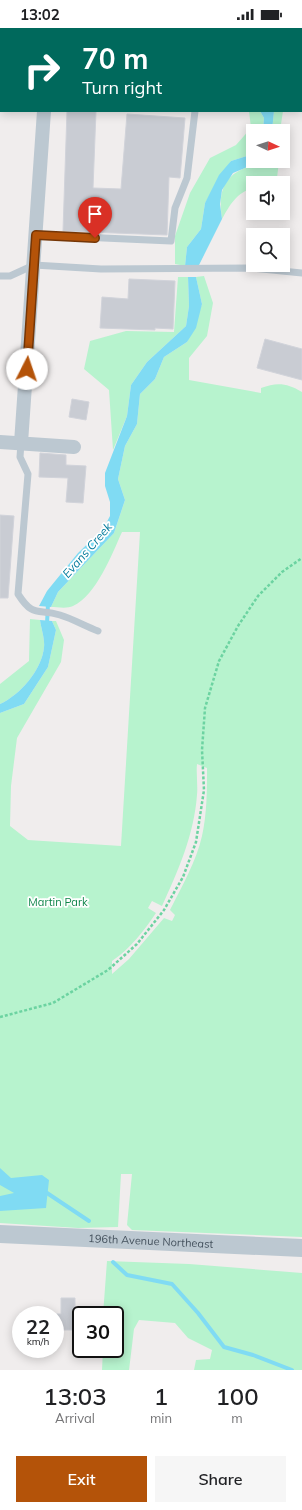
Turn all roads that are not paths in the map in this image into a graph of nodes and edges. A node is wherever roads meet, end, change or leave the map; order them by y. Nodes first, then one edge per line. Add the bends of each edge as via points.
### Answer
1 (44, 112) edge
2 (196, 112) edge
3 (36, 235) junction
4 (34, 265) junction
5 (302, 273) edge
6 (0, 276) edge
7 (0, 442) edge
8 (21, 443) junction
9 (74, 447) dead end
10 (98, 631) dead end
11 (0, 1234) edge
12 (302, 1248) edge

1 - 3 street
2 - 3 lane via 187,178 175,208 171,240
3 - 4 street
4 - 5 lane via 100,269 251,268
4 - 6 lane via 10,276
4 - 8 street
7 - 8 street
8 - 9 street
8 - 10 lane via 20,457 28,474 18,594 24,604 37,613 59,615
11 - 12 street, 196th Avenue Northeast

